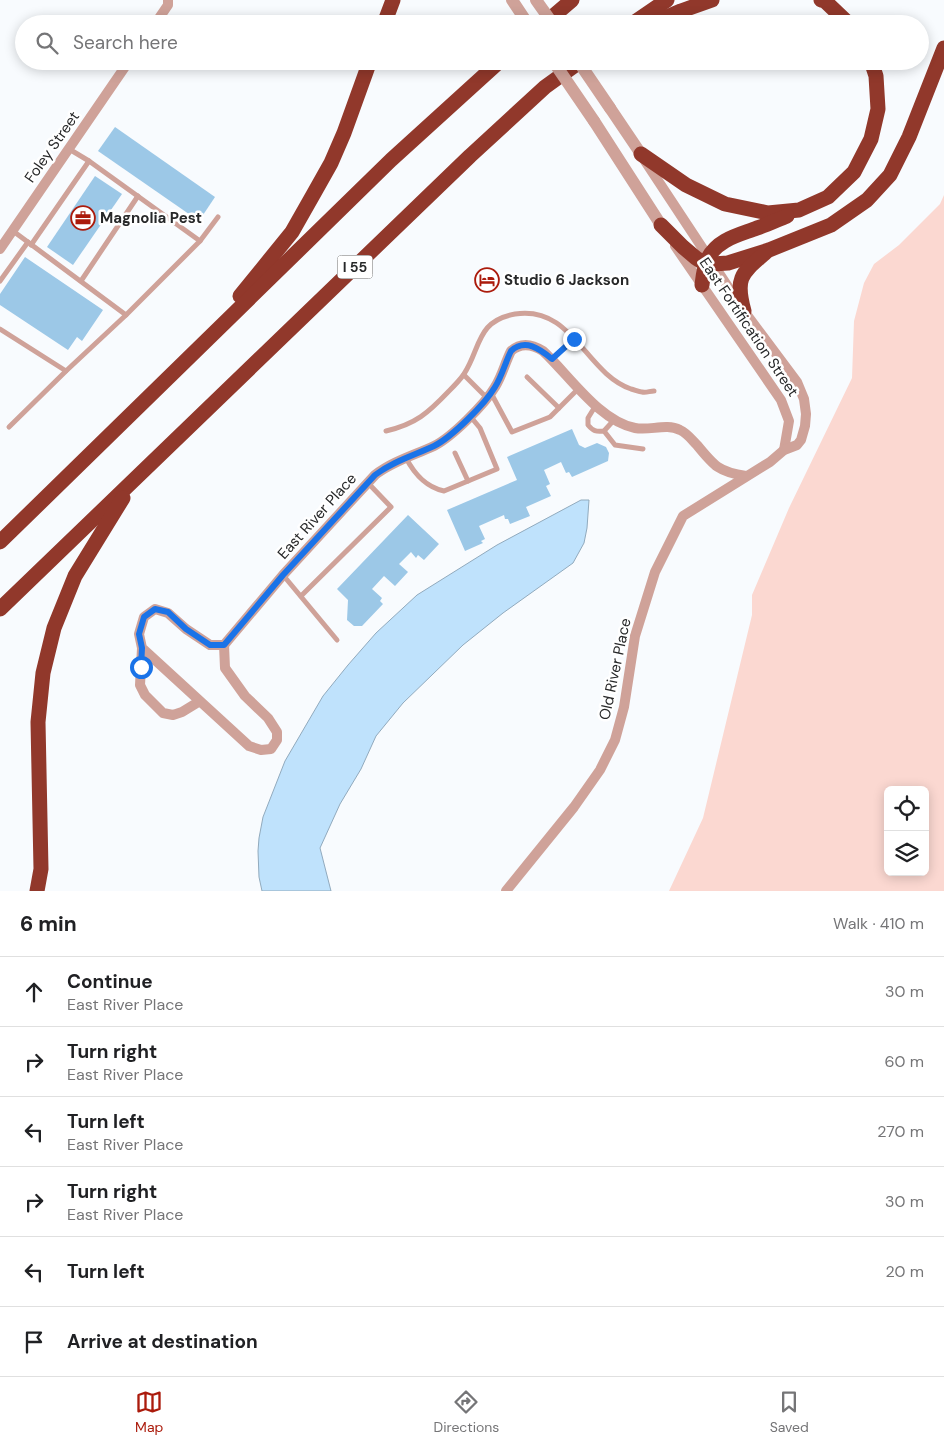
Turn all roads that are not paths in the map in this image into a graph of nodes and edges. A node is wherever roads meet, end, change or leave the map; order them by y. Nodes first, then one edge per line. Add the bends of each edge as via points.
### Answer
1 (168, 0) edge
2 (393, 0) edge
3 (512, 0) edge
4 (536, 0) edge
5 (572, 0) edge
6 (668, 0) edge
7 (712, 0) edge
8 (821, 0) edge
9 (161, 15) edge
10 (387, 15) edge
11 (522, 15) edge
12 (547, 15) edge
13 (554, 15) edge
14 (646, 15) edge
15 (672, 15) edge
16 (840, 15) edge
17 (944, 48) edge
18 (123, 70) edge
19 (367, 70) edge
20 (490, 70) edge
21 (559, 70) edge
22 (568, 70) edge
23 (586, 70) edge
24 (874, 70) edge
25 (69, 149) junction
26 (641, 154) junction
27 (90, 161) junction
28 (138, 196) junction
29 (799, 210) junction
30 (218, 217) dead end
31 (661, 225) junction
32 (12, 231) junction
33 (200, 241) junction
34 (29, 243) junction
35 (0, 249) edge
36 (769, 250) junction
37 (709, 262) junction
38 (0, 281) edge
39 (81, 281) junction
40 (702, 285) junction
41 (744, 311) junction
42 (126, 315) junction
43 (0, 329) edge
44 (574, 339) junction
45 (191, 355) junction
46 (552, 359) junction
47 (66, 370) junction
48 (464, 375) junction
49 (527, 377) dead end
50 (579, 388) junction
51 (654, 391) dead end
52 (489, 395) junction
53 (596, 405) junction
54 (559, 408) junction
55 (470, 416) junction
56 (614, 420) junction
57 (9, 426) dead end
58 (386, 431) dead end
59 (604, 431) junction
60 (643, 449) dead end
61 (784, 450) junction
62 (455, 453) dead end
63 (406, 458) junction
64 (746, 476) junction
65 (134, 480) junction
66 (468, 481) junction
67 (368, 483) junction
68 (0, 542) edge
69 (283, 575) junction
70 (301, 596) junction
71 (0, 609) edge
72 (337, 640) dead end
73 (224, 645) junction
74 (142, 648) junction
75 (200, 701) junction
76 (37, 891) edge
77 (506, 891) edge

1 - 9 street
2 - 10 highway
3 - 11 street
4 - 12 street, bridge
5 - 13 highway
6 - 14 highway
7 - 15 highway
8 - 16 highway
17 - 36 highway via 909,137 890,175 867,200 831,225
18 - 25 street, Foley Street
19 - 45 highway via 331,162 292,232
20 - 45 highway via 391,160
21 - 31 street, East Fortification Street, bridge
22 - 65 highway, I 55 via 470,156
23 - 26 street, East Fortification Street, bridge
24 - 29 highway via 878,109 872,139 854,172 828,197
25 - 27 lane
25 - 32 street, Foley Street
26 - 29 highway via 686,185 725,204 768,213
26 - 37 street, East Fortification Street
27 - 28 lane
27 - 34 lane
28 - 33 lane
28 - 39 lane
29 - 37 highway via 719,244
30 - 33 lane
31 - 37 highway via 683,247
31 - 40 street, East Fortification Street
32 - 34 lane
32 - 35 street, Foley Street
33 - 42 lane
34 - 38 lane
34 - 39 lane
36 - 37 highway via 728,263
36 - 41 highway via 746,270 741,279 739,295
37 - 40 highway
37 - 41 street, East Fortification Street
39 - 42 lane
40 - 61 street, East Fortification Street via 781,400 789,421
41 - 61 street, East Fortification Street via 798,382 804,399 806,414 801,440
42 - 47 lane
43 - 47 lane
44 - 46 lane
44 - 48 lane via 549,317 532,313 514,314 497,320 484,331
44 - 51 lane via 611,379 642,392
45 - 68 highway
46 - 50 street, East River Place
46 - 52 street, East River Place via 537,347 515,347
47 - 57 lane
48 - 52 lane
48 - 58 lane via 418,420
49 - 54 lane
50 - 53 street, East River Place
50 - 54 lane
52 - 54 lane via 512,432 550,417
52 - 55 street, East River Place
53 - 56 street, East River Place
53 - 59 lane via 588,418 588,425 597,432
55 - 63 street, East River Place via 444,441
55 - 66 lane via 480,428 497,469
56 - 59 lane
56 - 64 street, East River Place via 635,428 679,429 719,468 730,474
59 - 60 lane via 615,445
61 - 64 street, Old River Place
62 - 66 lane
63 - 66 lane via 423,482 436,489 444,491
63 - 67 street, East River Place via 382,470
64 - 77 street, Old River Place via 683,516 655,572 635,636 615,740 600,770 574,807
65 - 71 highway, I 55
65 - 76 highway via 75,576 54,628 43,673 38,722 41,869
67 - 69 street, East River Place
67 - 70 lane via 391,507
69 - 70 lane
69 - 73 street, East River Place
70 - 72 lane
73 - 74 street via 210,645 168,612 155,609 144,617 139,634
73 - 75 street via 225,668 245,696 268,718 277,732 277,740 271,749 249,746
74 - 75 street
74 - 75 street via 140,685 144,695 163,713 173,715

